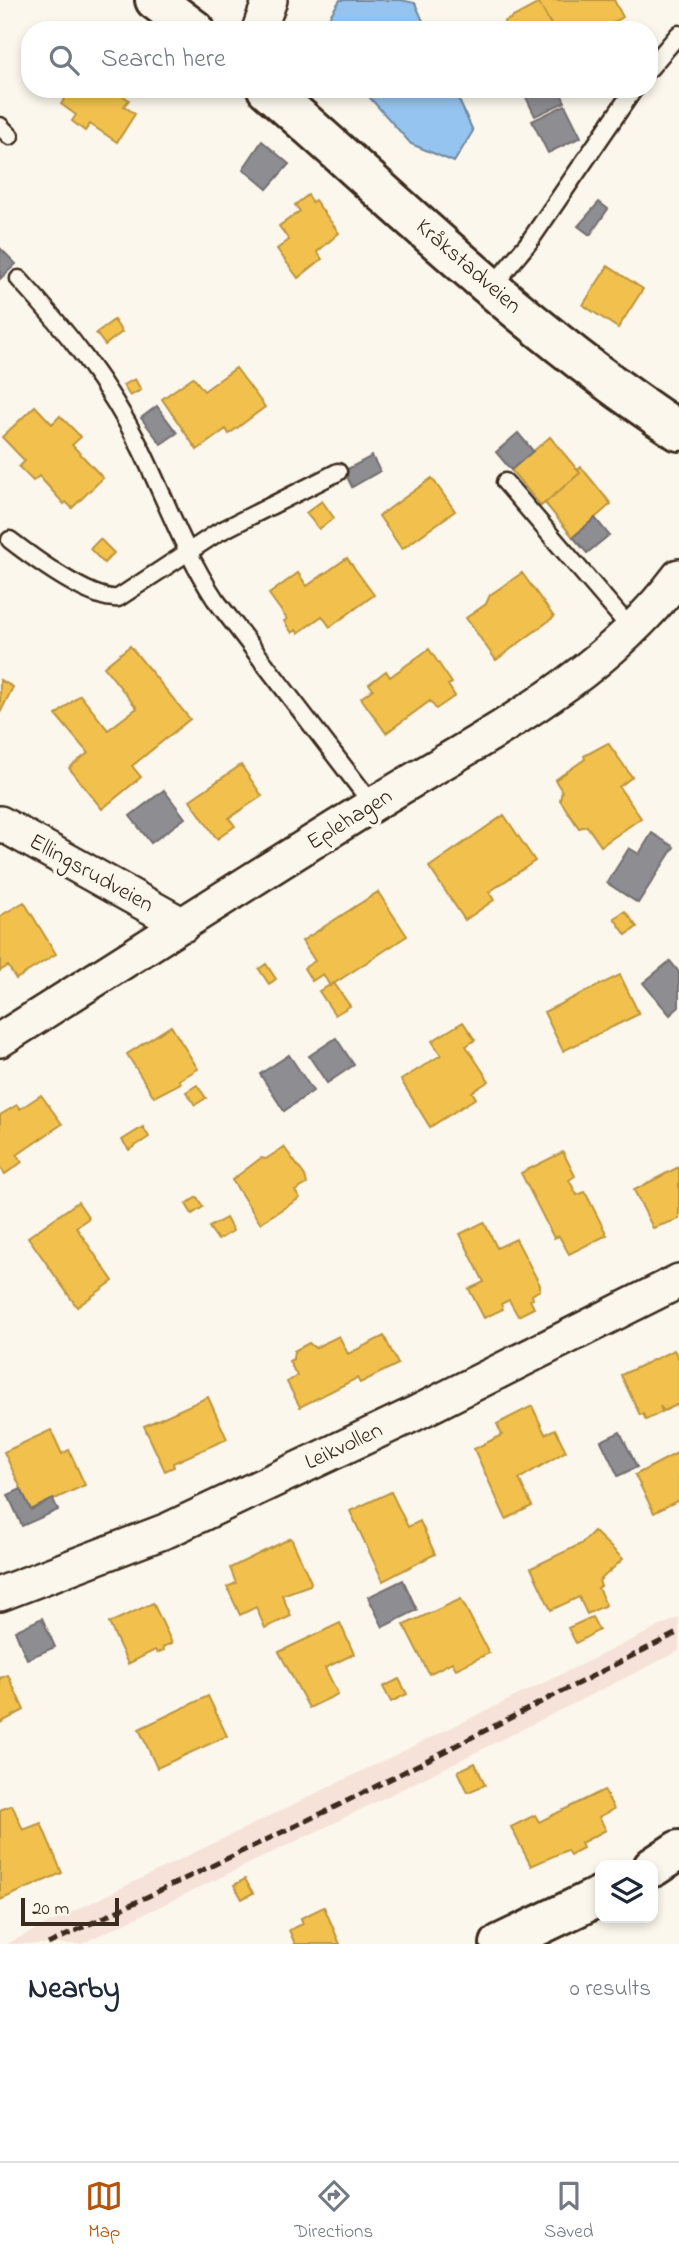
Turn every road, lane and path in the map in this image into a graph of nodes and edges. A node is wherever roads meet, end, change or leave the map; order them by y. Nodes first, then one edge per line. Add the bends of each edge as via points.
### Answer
1 (155, 0) edge
2 (270, 0) edge
3 (183, 21) edge
4 (262, 21) edge
5 (679, 34) edge
6 (658, 58) edge
7 (277, 98) edge
8 (628, 98) edge
9 (19, 279) dead end
10 (491, 288) junction
11 (679, 431) edge
12 (338, 472) dead end
13 (505, 482) dead end
14 (10, 540) dead end
15 (188, 552) junction
16 (679, 576) edge
17 (632, 630) junction
18 (373, 805) junction
19 (0, 823) edge
20 (183, 925) junction
21 (0, 1040) edge
22 (679, 1281) edge
23 (0, 1594) edge
24 (679, 1850) edge
25 (658, 1864) edge
26 (595, 1898) edge
27 (499, 1944) edge

1 - 3 main road
2 - 4 street
5 - 6 lane
7 - 10 main road, Kråkstadveien
8 - 10 lane via 529,242
9 - 15 lane via 70,335 106,387 139,445
10 - 11 main road, Kråkstadveien
12 - 15 lane
13 - 17 lane
14 - 15 lane via 107,599 124,595
15 - 18 lane via 215,599
16 - 17 street, Eplehagen
17 - 18 street, Eplehagen via 540,705
18 - 20 street, Eplehagen
19 - 20 street, Ellingsrudveien
20 - 21 street, Eplehagen
22 - 23 street, Leikvollen via 168,1530
24 - 25 main road
26 - 27 main road

